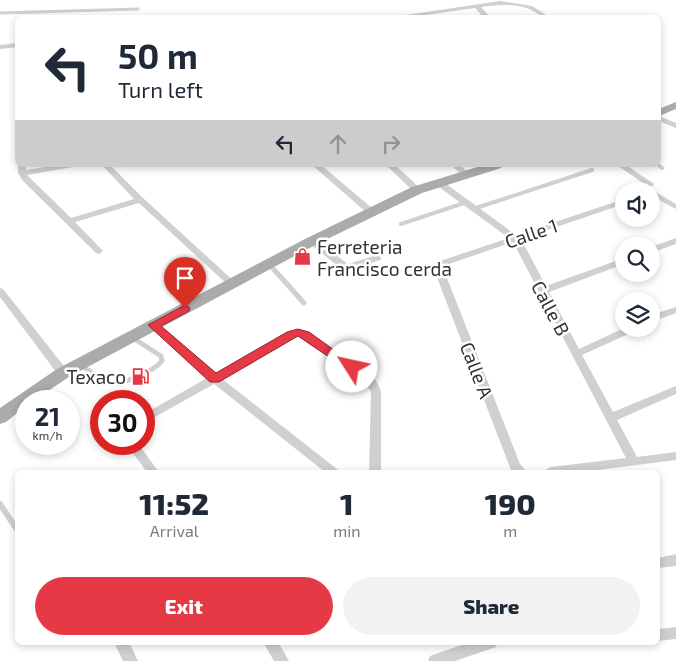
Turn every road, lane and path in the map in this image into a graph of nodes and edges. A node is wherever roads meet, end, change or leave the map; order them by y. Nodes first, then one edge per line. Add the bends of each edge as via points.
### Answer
1 (476, 6) junction
2 (138, 9) dead end
3 (0, 13) edge
4 (411, 15) edge
5 (485, 15) edge
6 (543, 15) edge
7 (15, 45) edge
8 (0, 47) edge
9 (676, 105) edge
10 (661, 112) edge
11 (661, 119) edge
12 (676, 126) edge
13 (48, 167) edge
14 (108, 167) edge
15 (318, 167) edge
16 (392, 167) edge
17 (482, 167) edge
18 (624, 167) edge
19 (22, 169) edge
20 (460, 170) edge
21 (592, 170) dead end
22 (439, 182) junction
23 (647, 182) edge
24 (417, 190) junction
25 (660, 198) edge
26 (140, 200) junction
27 (615, 204) edge
28 (472, 205) junction
29 (676, 207) edge
30 (370, 212) junction
31 (70, 221) junction
32 (400, 224) dead end
33 (516, 239) junction
34 (312, 241) junction
35 (676, 241) edge
36 (660, 247) edge
37 (99, 251) dead end
38 (377, 258) dead end
39 (269, 264) junction
40 (615, 264) edge
41 (439, 265) joint
42 (232, 284) junction
43 (0, 291) edge
44 (542, 291) junction
45 (304, 302) dead end
46 (676, 310) edge
47 (660, 316) edge
48 (154, 325) junction
49 (615, 336) edge
50 (131, 337) junction
51 (576, 354) junction
52 (80, 365) junction
53 (64, 373) junction
54 (215, 379) junction
55 (676, 390) edge
56 (155, 413) edge
57 (0, 417) edge
58 (610, 418) junction
59 (140, 455) edge
60 (676, 456) edge
61 (633, 461) junction
62 (152, 470) edge
63 (330, 470) edge
64 (376, 470) edge
65 (519, 470) edge
66 (567, 470) edge
67 (0, 504) edge
68 (15, 526) edge
69 (676, 560) edge
70 (660, 563) edge
71 (676, 633) edge
72 (660, 635) edge
73 (123, 645) edge
74 (272, 645) edge
75 (482, 645) edge
76 (131, 661) edge
77 (282, 661) edge
78 (435, 661) edge

1 - 4 street
1 - 5 street
1 - 6 street via 519,5
2 - 3 lane
7 - 8 street
9 - 10 main road
11 - 12 street
13 - 19 street
14 - 26 street
15 - 30 street
16 - 24 street
17 - 20 main road
18 - 23 street
19 - 31 street
20 - 22 main road
21 - 28 lane
22 - 24 main road
22 - 28 street, Calle B
24 - 30 main road
25 - 29 street
26 - 31 street
26 - 42 street
27 - 33 street, Calle 1
28 - 32 lane
28 - 33 street, Calle B
30 - 34 main road
31 - 37 street
33 - 41 street, Calle 1
33 - 44 street, Calle B
34 - 38 street via 348,267
34 - 39 main road
35 - 36 street
39 - 42 main road
39 - 45 lane
40 - 44 street
41 - 65 street, Calle A
42 - 48 main road
43 - 53 street
44 - 51 street, Calle B
46 - 47 street
48 - 50 main road
48 - 54 street
49 - 51 street
50 - 52 main road
50 - 52 lane via 161,356 158,366 124,382 110,384
51 - 58 street, Calle B
52 - 53 main road
53 - 57 main road
54 - 56 street
54 - 63 street
54 - 64 street via 291,334 304,334 374,384
55 - 58 street
58 - 61 street, Calle B
59 - 62 street
60 - 61 street
61 - 66 street
67 - 68 lane
69 - 70 street
71 - 72 street
73 - 76 street
74 - 77 street
75 - 78 street

